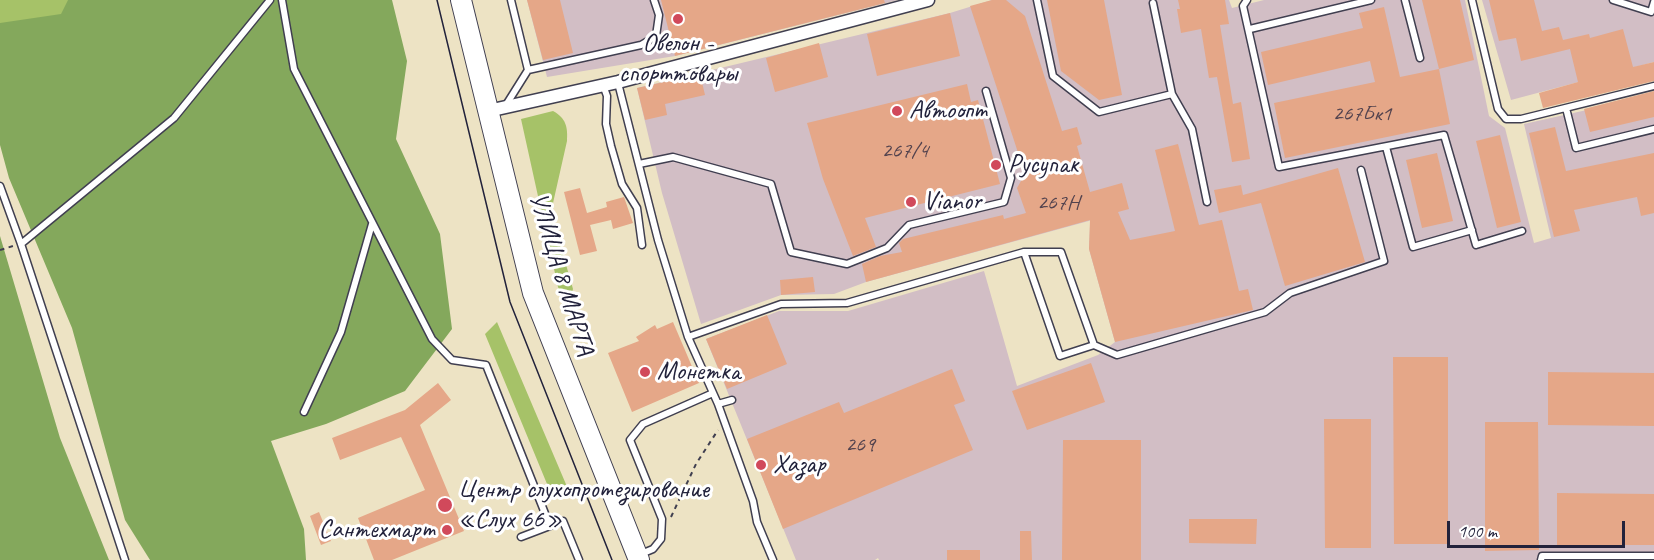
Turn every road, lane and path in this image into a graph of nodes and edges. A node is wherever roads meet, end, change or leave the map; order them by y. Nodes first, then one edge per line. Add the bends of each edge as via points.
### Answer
1 (270, 0) edge
2 (282, 0) edge
3 (461, 0) edge
4 (512, 0) edge
5 (654, 0) edge
6 (927, 0) edge
7 (1037, 0) edge
8 (1247, 0) edge
9 (1371, 0) edge
10 (1405, 0) edge
11 (1472, 0) edge
12 (1613, 0) edge
13 (1654, 2) edge
14 (1153, 3) dead end
15 (1250, 29) junction
16 (1420, 58) dead end
17 (528, 70) junction
18 (618, 82) junction
19 (603, 86) junction
20 (1654, 86) edge
21 (986, 91) dead end
22 (1172, 94) junction
23 (497, 108) junction
24 (1566, 108) junction
25 (1654, 129) edge
26 (1386, 147) junction
27 (639, 164) junction
28 (1360, 170) dead end
29 (0, 186) edge
30 (1207, 202) dead end
31 (372, 224) junction
32 (1472, 230) junction
33 (1522, 231) dead end
34 (21, 244) junction
35 (642, 245) dead end
36 (0, 250) edge
37 (1024, 252) junction
38 (688, 337) junction
39 (1094, 345) junction
40 (713, 393) junction
41 (732, 400) dead end
42 (718, 404) junction
43 (304, 412) dead end
44 (724, 420) junction
45 (670, 522) dead end
46 (550, 526) junction
47 (521, 537) dead end
48 (1654, 556) edge
49 (634, 558) edge
50 (124, 560) edge
51 (579, 560) edge
52 (773, 560) edge
53 (1541, 560) edge

1 - 34 lane via 174,118
2 - 31 lane via 294,69
3 - 23 main road, УЛИЦА 8 МАРТА
4 - 17 lane
5 - 17 lane via 659,15 656,36 641,45
6 - 18 street
7 - 22 lane via 1053,76 1099,112
8 - 15 lane via 1243,6
9 - 15 lane
10 - 16 lane
11 - 24 lane via 1497,109 1506,119 1521,119
12 - 13 lane via 1651,12
14 - 22 lane
15 - 26 lane via 1279,167
17 - 23 lane
18 - 19 street
18 - 27 lane
19 - 23 street
19 - 35 lane via 611,146 622,184 637,208
20 - 24 lane
21 - 27 lane via 1011,178 1004,202 909,225 887,248 847,264 791,252 771,184 673,157
22 - 30 lane via 1192,129
23 - 49 main road, УЛИЦА 8 МАРТА via 533,292
24 - 25 lane via 1576,148
26 - 32 lane via 1444,135
26 - 32 lane via 1413,247
27 - 38 lane
28 - 39 lane via 1384,261 1290,293 1265,312 1117,355
29 - 34 lane
31 - 43 lane via 341,332
31 - 46 lane via 432,339 452,360 486,364
32 - 33 lane via 1476,244
34 - 36 path
34 - 50 lane
37 - 38 lane via 847,303 781,304
37 - 39 lane via 1061,252
37 - 39 lane via 1060,356
38 - 40 lane
40 - 42 lane
40 - 49 lane via 643,424 630,440 662,519 661,539 653,549
41 - 42 lane
42 - 44 lane
44 - 45 path via 696,464
44 - 52 lane
46 - 47 lane
46 - 51 lane via 563,521
48 - 53 lane via 1542,556

